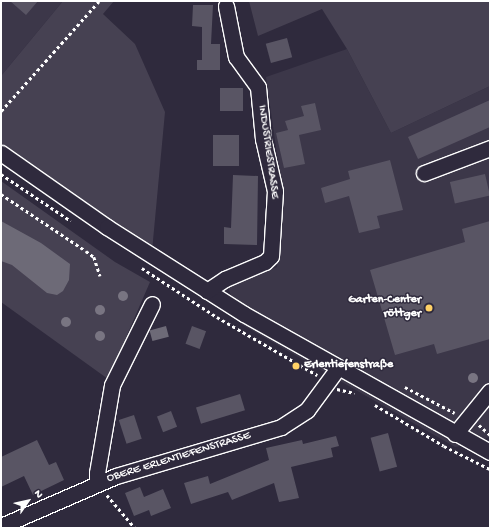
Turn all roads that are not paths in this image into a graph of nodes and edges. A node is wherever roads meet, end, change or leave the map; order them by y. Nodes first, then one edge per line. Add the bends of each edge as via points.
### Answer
1 (226, 6) dead end
2 (490, 148) edge
3 (1, 153) edge
4 (424, 173) dead end
5 (207, 291) junction
6 (152, 304) dead end
7 (338, 368) junction
8 (490, 391) edge
9 (455, 434) junction
10 (490, 452) edge
11 (97, 484) junction
12 (1, 526) edge

1 - 5 street, INDUSTRIESTRASSE via 236,57 258,86 263,139 275,191 271,256 266,262 225,279
2 - 4 street
3 - 5 street via 107,227
5 - 7 street
6 - 11 street via 112,385
7 - 9 street
7 - 11 street, OBERE ERLENTIEFENSTRASSE via 307,410 281,427 116,476
8 - 9 street
9 - 10 street
11 - 12 street, OBERE ERLENTIEFENSTRASSE

